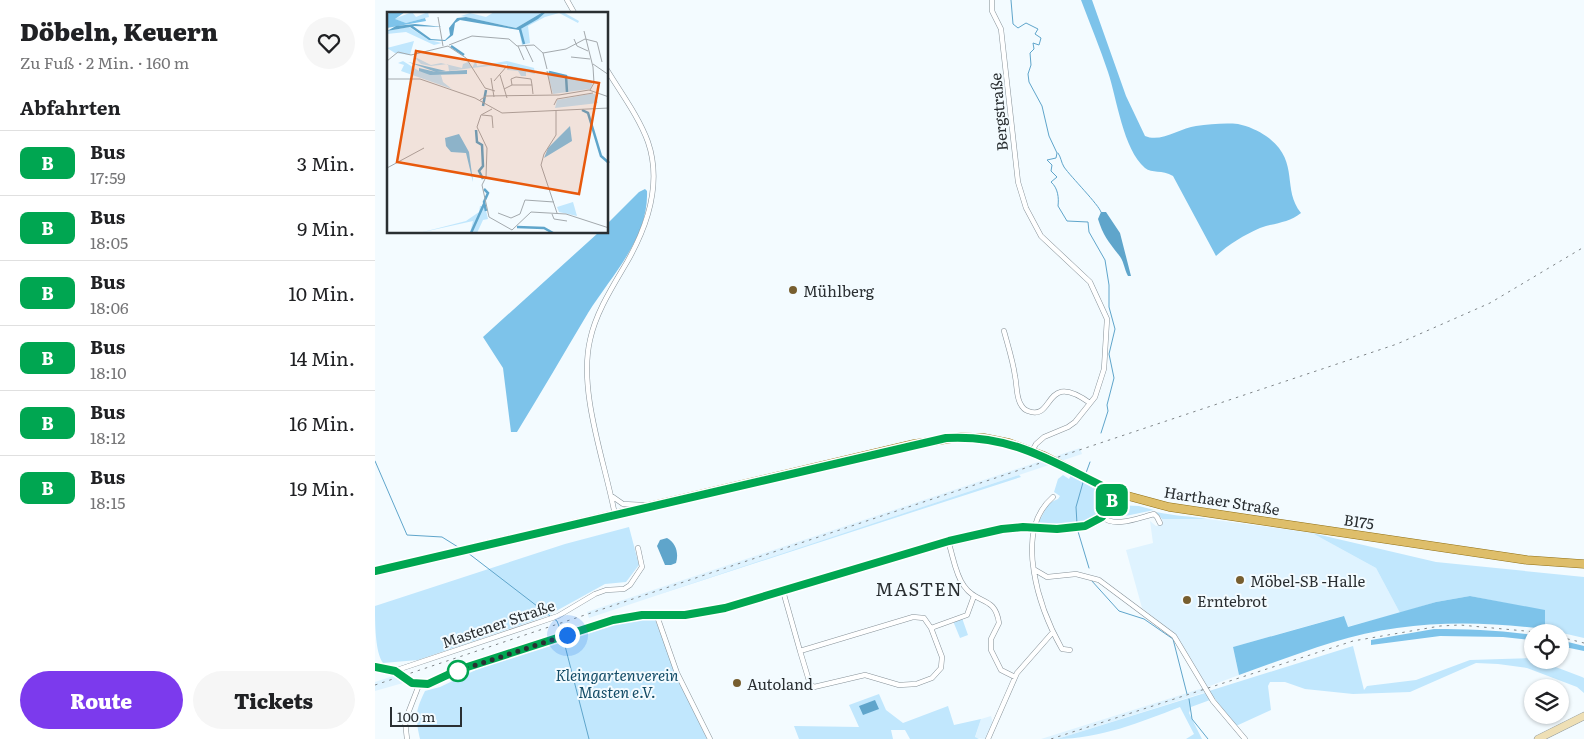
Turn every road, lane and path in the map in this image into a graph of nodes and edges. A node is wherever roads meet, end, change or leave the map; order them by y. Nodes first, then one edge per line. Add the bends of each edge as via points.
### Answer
1 (567, 0) edge
2 (993, 0) edge
3 (574, 12) edge
4 (609, 73) edge
5 (1004, 330) dead end
6 (1090, 403) junction
7 (1032, 451) junction
8 (1088, 479) junction
9 (1117, 493) junction
10 (611, 496) junction
11 (1053, 497) dead end
12 (662, 504) junction
13 (1106, 512) junction
14 (615, 514) junction
15 (1102, 517) junction
16 (1159, 523) dead end
17 (1033, 529) junction
18 (1324, 530) joint
19 (949, 541) junction
20 (638, 548) dead end
21 (1584, 564) edge
22 (1035, 570) junction
23 (375, 571) edge
24 (783, 591) junction
25 (974, 596) junction
26 (659, 616) junction
27 (931, 628) junction
28 (1053, 632) junction
29 (1070, 650) dead end
30 (800, 651) junction
31 (375, 666) edge
32 (395, 671) junction
33 (1015, 677) junction
34 (419, 685) junction
35 (1584, 716) edge
36 (407, 739) edge
37 (710, 739) edge
38 (988, 739) edge
39 (1245, 739) edge
40 (1537, 739) edge

1 - 3 street
2 - 6 street, Bergstraße via 993,11 1001,29 1018,182 1026,208 1047,242 1090,282 1107,319 1103,377
4 - 10 street via 647,141 652,182 650,209 642,234 596,320 587,359 589,395
5 - 6 street via 1018,400 1023,408 1031,412 1040,411 1057,393 1065,390
6 - 7 street, Bergstraße via 1068,428 1044,437
7 - 8 main road, Harthaer Straße
7 - 12 main road, Harthaer Straße via 984,438 946,438
8 - 9 main road, Harthaer Straße
8 - 13 street via 1105,500
9 - 13 street
9 - 18 main road, Harthaer Straße via 1169,507
10 - 12 street via 623,504
10 - 14 street
11 - 17 street
12 - 14 main road, Harthaer Straße
13 - 15 street
14 - 23 main road, Harthaer Straße
15 - 16 street, Harthaer Straße via 1118,522 1153,514
15 - 17 street via 1093,524 1077,528
17 - 19 street via 1002,529
17 - 22 street
18 - 21 main road, B175 via 1527,560
19 - 24 street
19 - 25 street via 960,580
20 - 32 street, Mastener Straße via 642,567 630,586 605,590 550,620
22 - 28 street
22 - 39 street via 1047,577 1076,574 1099,580 1171,634 1213,701
24 - 26 street via 697,613
24 - 30 street
25 - 27 street via 967,615
25 - 33 street via 989,602 996,610 999,623 991,639 991,650 1001,670
26 - 34 street via 621,618
26 - 37 street via 677,673
27 - 30 street via 924,618 913,616
27 - 30 street via 942,657 941,668 932,678 916,684 890,683 865,675 813,688
28 - 29 street via 1062,649
28 - 33 street
31 - 32 street
32 - 34 street
33 - 38 street
34 - 36 street via 405,721
35 - 40 street

